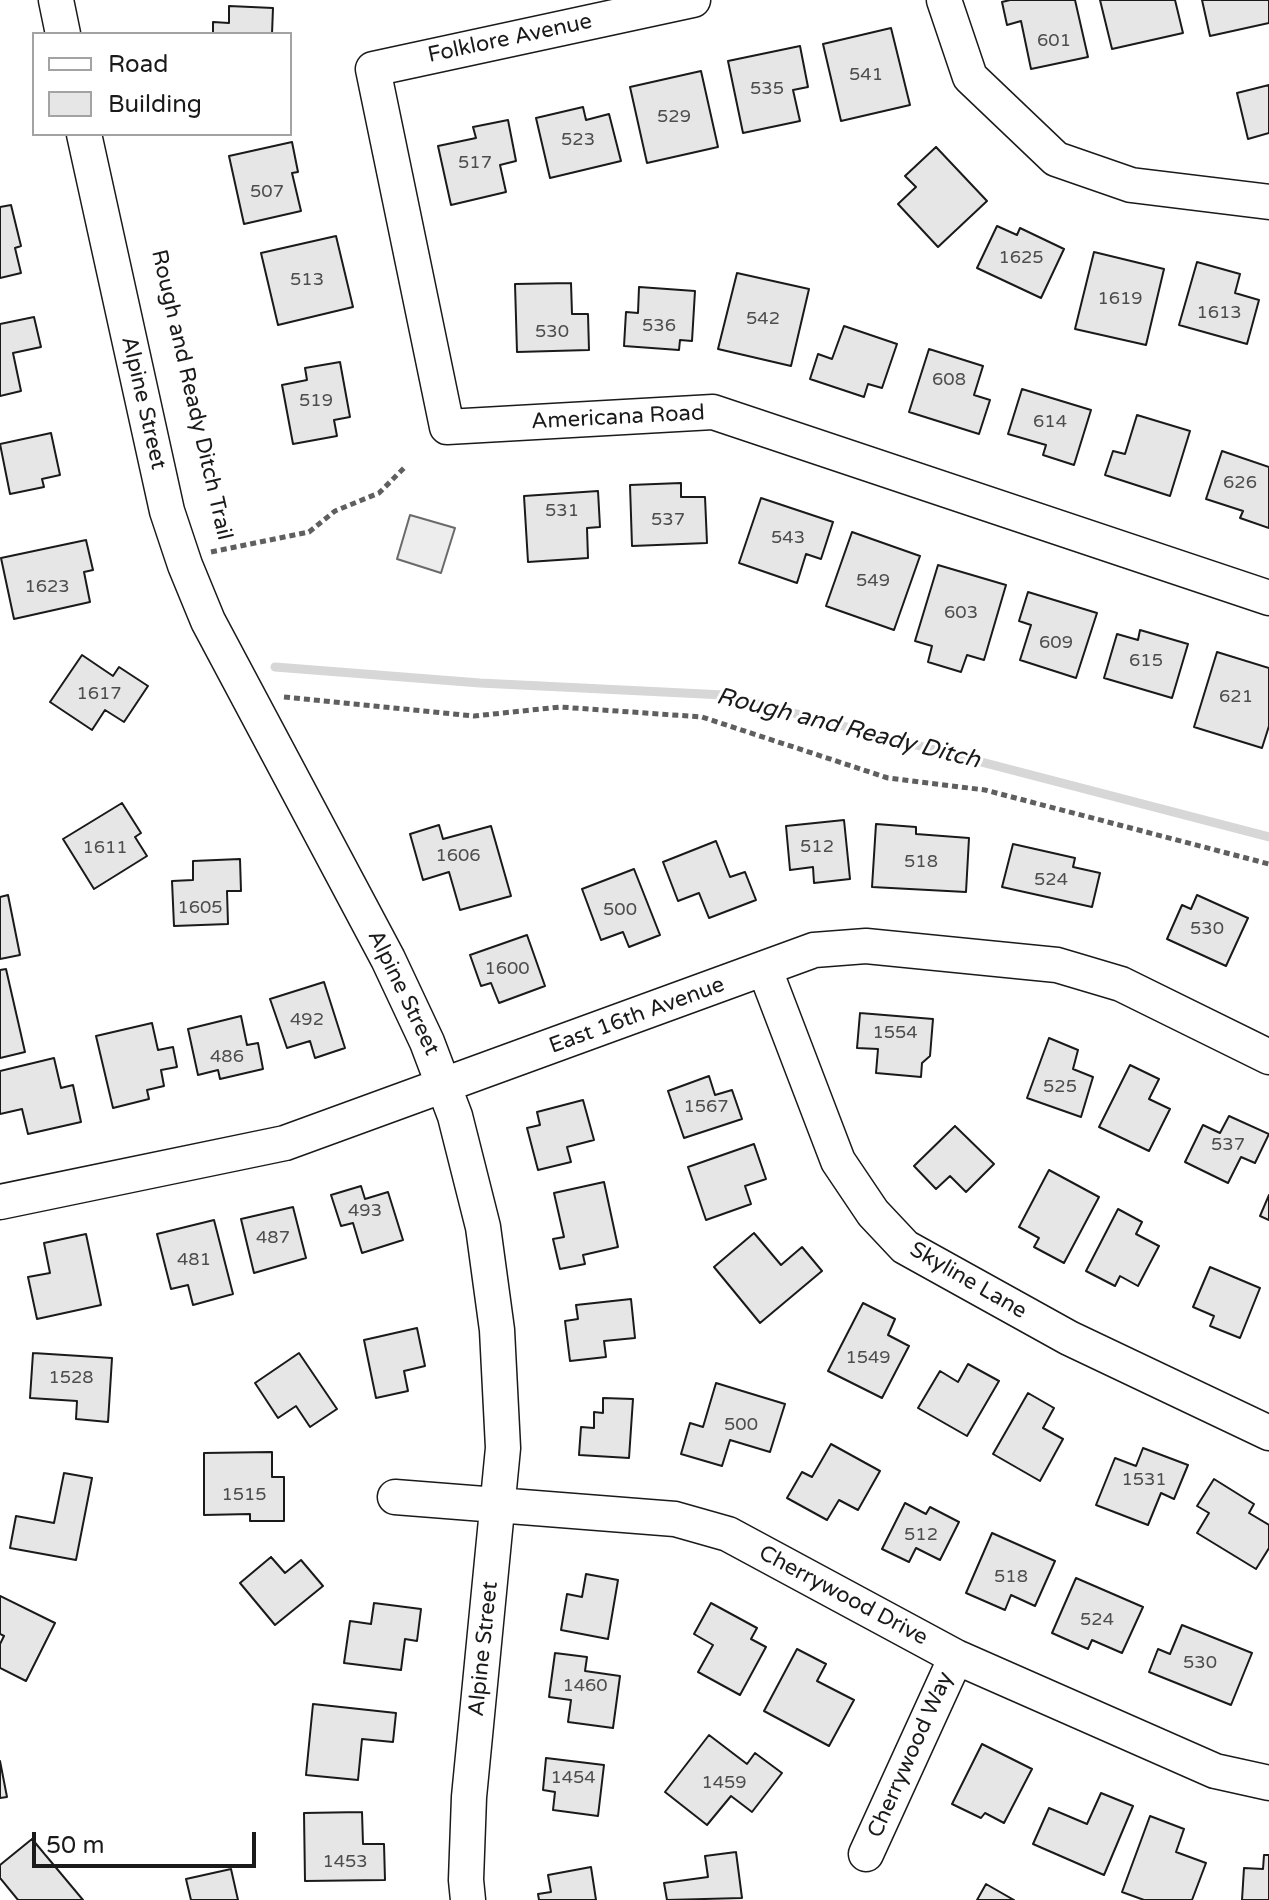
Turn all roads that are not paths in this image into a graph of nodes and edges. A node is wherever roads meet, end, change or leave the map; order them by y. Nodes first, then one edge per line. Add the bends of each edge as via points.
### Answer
1 (56, 0) edge
2 (693, 0) edge
3 (944, 0) edge
4 (63, 32) edge
5 (373, 69) joint
6 (84, 136) edge
7 (1269, 202) edge
8 (1269, 598) edge
9 (765, 970) junction
10 (1269, 1057) edge
11 (446, 1086) junction
12 (0, 1202) edge
13 (1269, 1433) edge
14 (395, 1497) dead end
15 (499, 1506) junction
16 (956, 1657) junction
17 (1269, 1783) edge
18 (866, 1854) dead end
19 (468, 1900) edge

1 - 4 street
2 - 5 street, Folklore Avenue
3 - 7 street via 970,77 1056,159 1131,185
5 - 8 street, Americana Road via 447,427 713,412
6 - 11 street, Alpine Street via 167,511 204,561 208,621 388,959
9 - 10 street, East 16th Avenue via 814,950 866,946 1057,965 1121,984
9 - 11 street, East 16th Avenue
9 - 13 street, Skyline Lane via 838,1161 873,1213 905,1247 1069,1338
11 - 12 street, East 16th Avenue via 285,1143
11 - 15 street, Alpine Street via 483,1227 497,1330 503,1448
14 - 15 street, Cherrywood Drive
15 - 16 street, Cherrywood Drive via 675,1519 728,1534
15 - 19 street, Alpine Street via 469,1797
16 - 17 street, Cherrywood Drive via 1215,1771
16 - 18 street, Cherrywood Way

